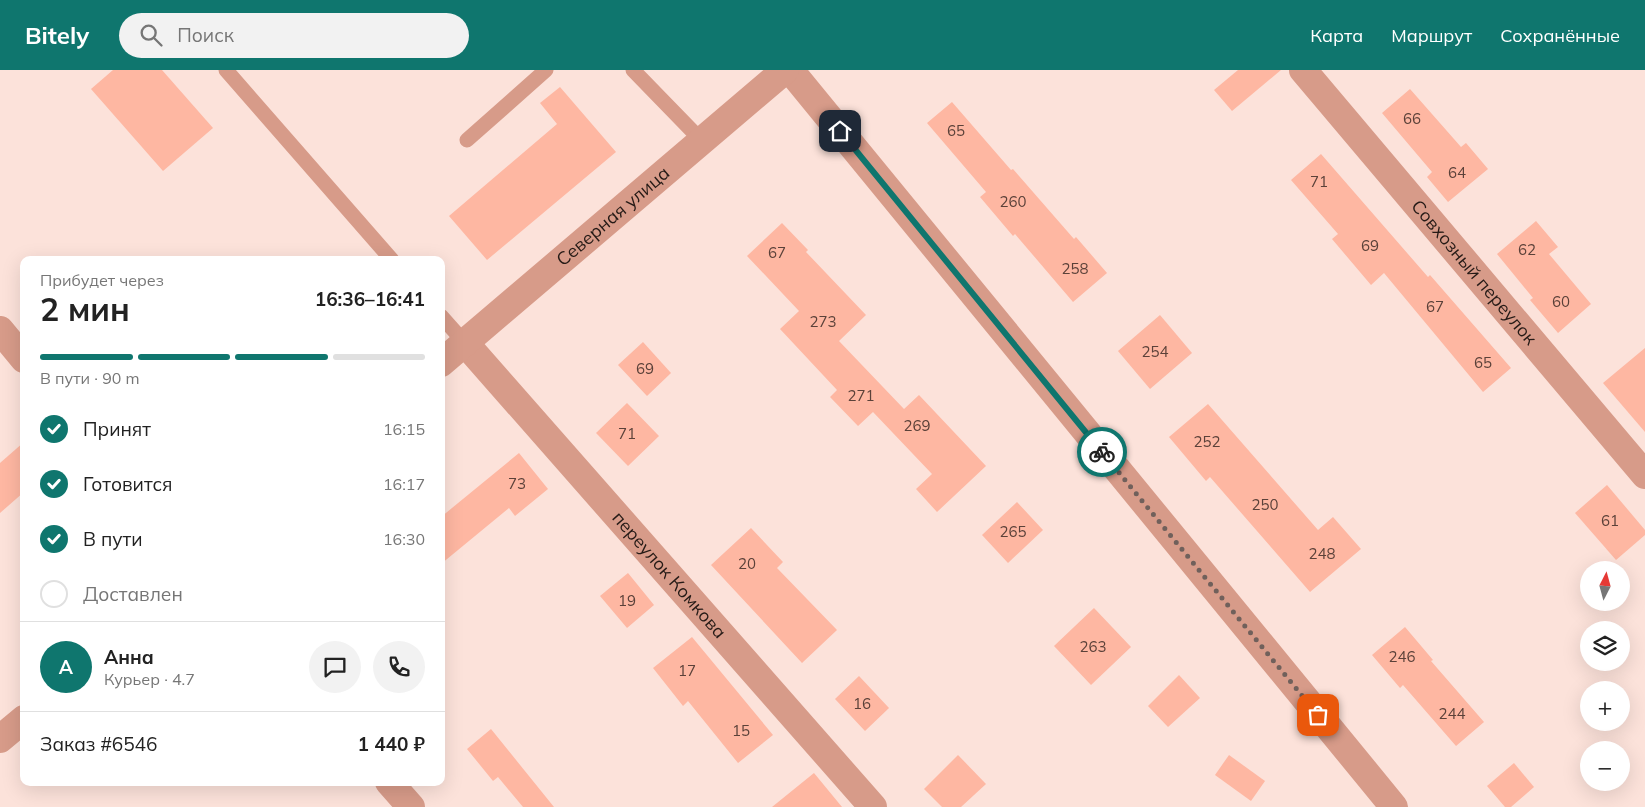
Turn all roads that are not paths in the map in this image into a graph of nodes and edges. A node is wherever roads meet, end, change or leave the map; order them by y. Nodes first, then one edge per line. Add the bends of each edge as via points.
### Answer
1 (226, 70) edge
2 (546, 70) edge
3 (633, 70) edge
4 (785, 70) edge
5 (790, 70) edge
6 (1303, 70) edge
7 (466, 140) dead end
8 (702, 141) junction
9 (389, 256) edge
10 (445, 320) edge
11 (0, 330) edge
12 (465, 343) junction
13 (20, 353) edge
14 (445, 360) edge
15 (1645, 475) edge
16 (20, 722) edge
17 (0, 739) edge
18 (392, 786) edge
19 (410, 807) edge
20 (873, 807) edge
21 (1394, 807) edge

1 - 9 lane
2 - 7 lane
3 - 8 lane
4 - 8 street, Северная улица
5 - 21 street
6 - 15 street, Совхозный переулок
8 - 12 street, Северная улица
10 - 12 lane
11 - 13 street
12 - 14 street, Северная улица
12 - 20 street, переулок Комкова
16 - 17 street
18 - 19 street

